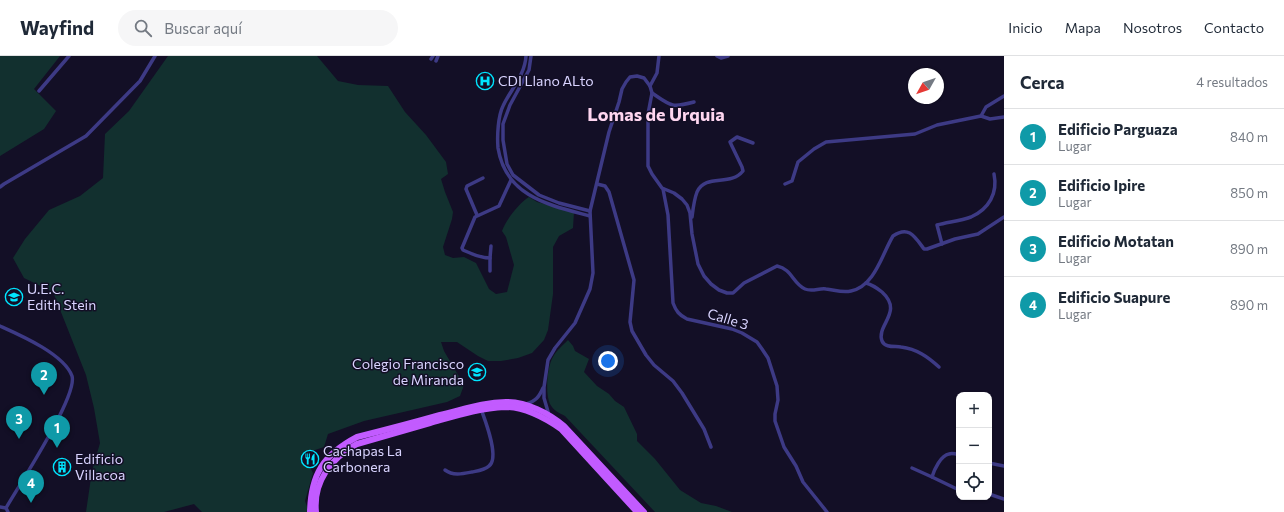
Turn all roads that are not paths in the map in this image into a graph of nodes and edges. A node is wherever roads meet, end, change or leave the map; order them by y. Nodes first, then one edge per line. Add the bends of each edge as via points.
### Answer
1 (69, 56) edge
2 (154, 56) edge
3 (438, 56) edge
4 (526, 56) edge
5 (531, 56) edge
6 (659, 56) edge
7 (717, 56) edge
8 (728, 56) edge
9 (433, 59) edge
10 (650, 86) junction
11 (39, 91) dead end
12 (652, 93) junction
13 (1004, 96) edge
14 (694, 102) dead end
15 (981, 116) junction
16 (1004, 117) edge
17 (753, 143) dead end
18 (504, 155) junction
19 (500, 156) junction
20 (994, 174) dead end
21 (483, 178) dead end
22 (511, 180) junction
23 (597, 184) junction
24 (785, 184) dead end
25 (0, 188) edge
26 (664, 189) junction
27 (590, 213) junction
28 (477, 215) junction
29 (1004, 217) edge
30 (691, 222) junction
31 (942, 244) junction
32 (491, 246) dead end
33 (490, 258) junction
34 (490, 271) dead end
35 (866, 283) junction
36 (0, 326) edge
37 (939, 367) dead end
38 (544, 387) junction
39 (522, 405) junction
40 (481, 409) junction
41 (549, 415) junction
42 (711, 447) dead end
43 (956, 454) edge
44 (992, 464) edge
45 (1004, 466) edge
46 (912, 468) dead end
47 (445, 470) dead end
48 (932, 477) junction
49 (956, 489) edge
50 (992, 495) edge
51 (1004, 499) edge
52 (0, 507) edge
53 (7, 510) edge
54 (310, 512) edge
55 (316, 512) edge
56 (637, 512) edge
57 (644, 512) edge
58 (827, 512) edge

1 - 11 street
2 - 25 street via 140,81 86,136
3 - 9 street
4 - 19 street via 524,68 503,107 497,135
5 - 18 street via 528,70 503,124
6 - 10 street via 657,73
7 - 8 street
10 - 12 street
10 - 23 street via 644,78 636,76 630,77 622,89
12 - 14 street via 671,105
12 - 26 street via 648,114 648,166
13 - 15 street via 986,107
15 - 16 street via 990,119
15 - 24 street via 937,125 915,134 826,142 798,162 792,181
17 - 30 street via 738,136 730,142 742,171 735,178 702,185 697,193
18 - 19 street
18 - 27 street via 513,175 539,195
19 - 22 street
20 - 31 street via 995,190 988,204 971,217 937,225
21 - 28 street via 466,189
22 - 27 street via 536,200
22 - 28 street via 499,206
23 - 27 street
23 - 42 street via 605,186 609,192 634,280 630,322 632,331 646,355 682,393 704,429
26 - 30 street via 682,198 687,205
26 - 58 street, Calle 3 via 673,303 676,311 687,319 732,329 757,342 768,358 775,381 778,400 775,414 784,447 802,482
27 - 38 street via 593,273 590,289 576,322 548,360
28 - 33 street via 462,248 483,258
29 - 31 street via 978,234
30 - 35 street via 698,264 704,276 710,284 727,293 733,293 777,266 790,273 799,285 808,290 826,288 851,291
31 - 35 street via 927,250 912,234 897,233
32 - 33 street
33 - 34 street
35 - 37 street via 889,300 890,314 881,335 883,343 914,350 925,355
36 - 53 street via 52,353 72,376 68,398
38 - 39 street via 535,401
38 - 41 street
39 - 41 main road
39 - 54 main road via 506,402 478,405 357,437 330,455 322,464 311,494
40 - 47 street via 493,450 490,466 469,473 454,474
40 - 55 main road via 357,444 345,450 328,468 317,489
40 - 56 main road via 506,407 528,411 554,424
41 - 57 main road via 564,426
43 - 48 street via 946,455
44 - 45 street
46 - 48 street
48 - 49 street
50 - 51 street
52 - 53 street

